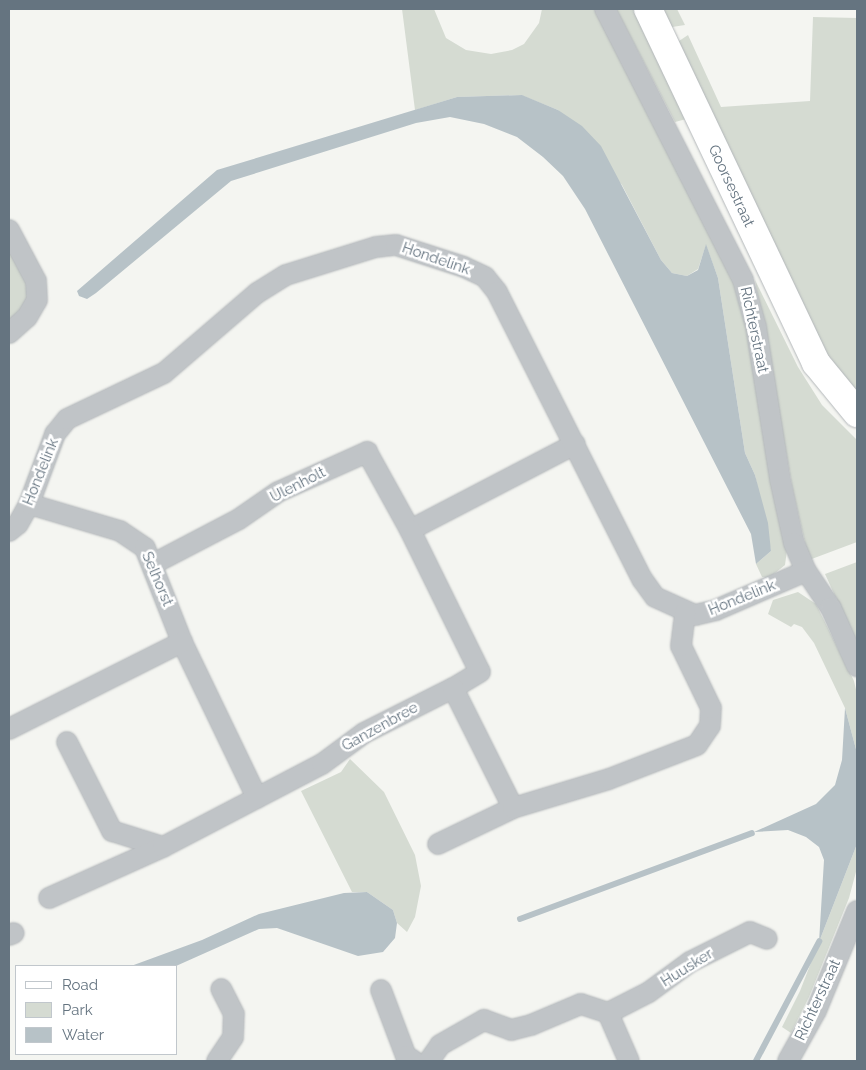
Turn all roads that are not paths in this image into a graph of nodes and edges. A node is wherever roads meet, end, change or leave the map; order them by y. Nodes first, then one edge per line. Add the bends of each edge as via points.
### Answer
1 (605, 9) edge
2 (648, 9) edge
3 (9, 230) edge
4 (9, 333) edge
5 (816, 363) junction
6 (857, 413) edge
7 (857, 427) edge
8 (575, 444) junction
9 (29, 504) junction
10 (410, 530) junction
11 (9, 531) edge
12 (153, 564) junction
13 (806, 572) junction
14 (685, 612) junction
15 (182, 642) junction
16 (857, 666) edge
17 (453, 688) junction
18 (9, 729) edge
19 (67, 742) dead end
20 (257, 798) junction
21 (514, 808) junction
22 (438, 844) dead end
23 (163, 847) junction
24 (49, 898) dead end
25 (857, 911) edge
26 (766, 939) dead end
27 (221, 989) dead end
28 (381, 990) dead end
29 (608, 1013) junction
30 (217, 1061) edge
31 (414, 1061) edge
32 (429, 1061) edge
33 (629, 1061) edge
34 (788, 1061) edge

1 - 13 street, Richterstraat via 734,258 745,286 761,353 785,508
2 - 5 main road, Goorsestraat
3 - 4 street via 36,281 37,300 27,317
5 - 6 main road, Goorsestraat
5 - 7 main road, Goorsestraat via 830,400
8 - 9 street, Hondelink via 497,292 485,277 408,248 396,245 376,247 286,275 257,293 164,373 67,420 55,434
8 - 10 street
8 - 14 street, Hondelink via 642,579 656,597
9 - 11 street, Hondelink via 18,524
9 - 12 street, Selhorst via 120,531 145,548
10 - 12 street, Ulenholt via 367,452 278,492 239,519
10 - 17 street, Ulenholt via 480,672
12 - 15 street, Selhorst
13 - 14 street, Hondelink via 716,610 695,615
13 - 16 street, Richterstraat via 831,608
14 - 21 street via 681,646 711,708 710,726 697,745 609,780
15 - 18 street
15 - 20 street, Selhorst
17 - 20 street, Ganzenbree via 364,733 322,764
17 - 21 street
19 - 23 street via 112,831
20 - 23 street, Ganzenbree
21 - 22 street
23 - 24 street, Ganzenbree
25 - 34 street, Richterstraat via 816,1011
26 - 29 street, Huusker via 750,932 690,962 649,992
27 - 30 street via 234,1014 233,1037
28 - 31 street via 406,1056
29 - 32 street via 581,1004 512,1030 484,1020 440,1045
29 - 33 street

